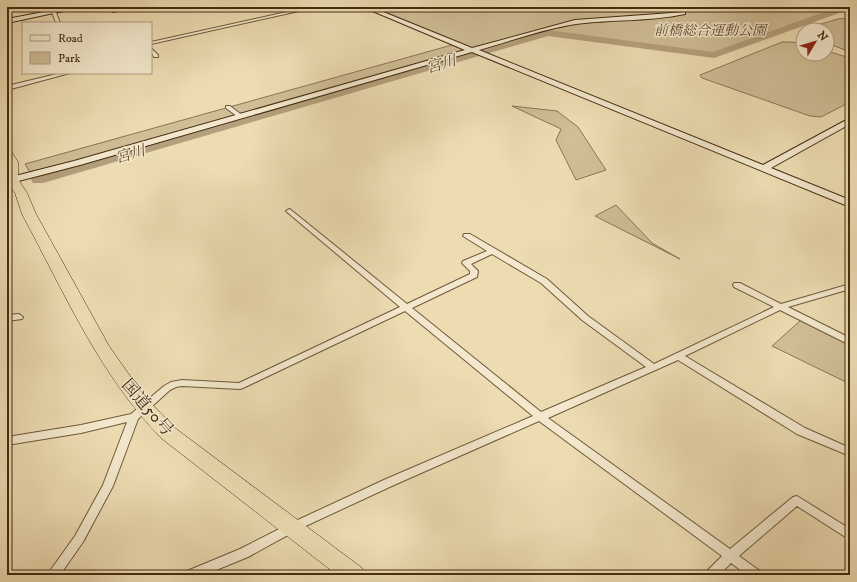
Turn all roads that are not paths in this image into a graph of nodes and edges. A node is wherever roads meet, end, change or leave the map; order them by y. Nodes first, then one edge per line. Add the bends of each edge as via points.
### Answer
1 (78, 7) edge
2 (107, 7) edge
3 (315, 7) edge
4 (366, 7) edge
5 (53, 10) edge
6 (114, 11) dead end
7 (7, 21) edge
8 (58, 22) edge
9 (152, 43) edge
10 (475, 51) junction
11 (59, 74) edge
12 (7, 88) edge
13 (228, 107) dead end
14 (239, 115) junction
15 (850, 122) edge
16 (7, 153) edge
17 (763, 169) junction
18 (9, 179) edge
19 (850, 204) edge
20 (289, 211) dead end
21 (467, 236) dead end
22 (493, 251) junction
23 (737, 285) dead end
24 (850, 286) edge
25 (406, 307) junction
26 (780, 307) junction
27 (19, 317) dead end
28 (7, 318) edge
29 (850, 342) edge
30 (678, 356) junction
31 (653, 368) junction
32 (139, 412) junction
33 (540, 416) junction
34 (7, 441) edge
35 (850, 452) edge
36 (293, 527) junction
37 (850, 535) edge
38 (730, 556) junction
39 (53, 575) edge
40 (191, 575) edge
41 (354, 575) edge
42 (711, 575) edge
43 (756, 575) edge

1 - 5 street
2 - 6 street
3 - 9 street
4 - 10 street
5 - 7 street
5 - 8 street
10 - 10 street via 567,22 683,13 575,22
10 - 14 street
10 - 17 street
11 - 12 street
13 - 14 street
14 - 18 street via 32,176
15 - 17 street
16 - 18 highway, 国道50号 via 12,162
17 - 19 street
18 - 32 highway, 国道50号 via 24,200 29,214 93,331 129,388
20 - 25 street
21 - 22 street
22 - 25 street via 466,263 474,271 474,275
22 - 31 street via 544,281 585,318
23 - 26 street
24 - 26 street
25 - 32 street via 240,386 174,384 153,398
25 - 33 street
26 - 29 street
26 - 30 street
27 - 28 street
30 - 31 street
30 - 35 street via 801,430
31 - 33 street
32 - 34 street via 80,429
32 - 36 highway, 国道50号
32 - 39 street via 108,486 79,539
33 - 36 street
33 - 38 street
36 - 40 street via 244,553
36 - 41 highway, 国道50号
37 - 38 street via 797,500
38 - 42 street
38 - 43 street

